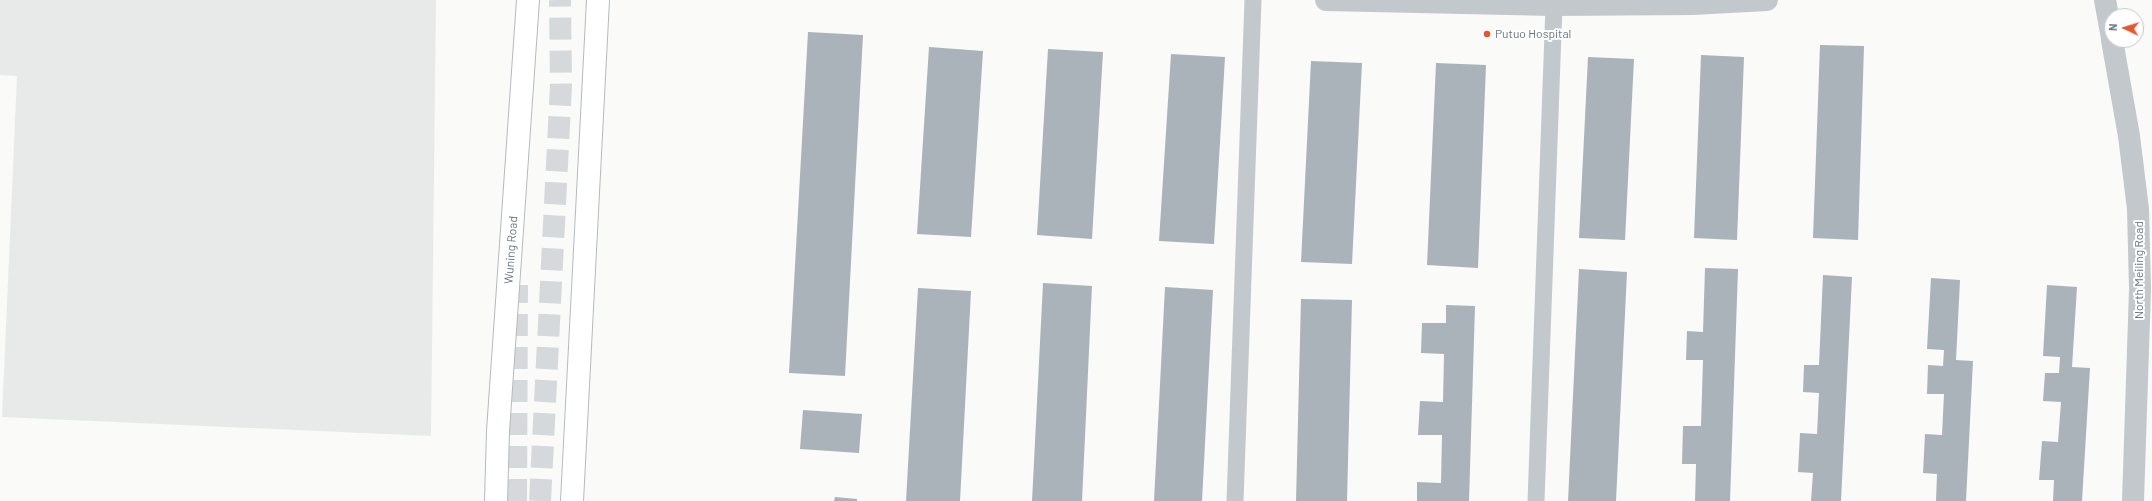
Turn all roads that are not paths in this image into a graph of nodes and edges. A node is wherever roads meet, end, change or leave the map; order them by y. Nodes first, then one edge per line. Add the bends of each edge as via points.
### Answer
1 (528, 0) edge
2 (598, 0) edge
3 (1252, 0) edge
4 (1326, 0) edge
5 (1766, 0) edge
6 (1554, 5) junction
7 (2114, 48) edge
8 (496, 501) edge
9 (572, 501) edge
10 (1235, 501) edge
11 (1536, 501) edge
12 (2133, 501) edge

1 - 8 main road, Wuning Road via 498,423
2 - 9 main road
3 - 10 lane
4 - 6 street
5 - 6 street via 1692,4
6 - 11 lane
7 - 12 street, North Meiling Road via 2130,136 2138,209 2140,289

